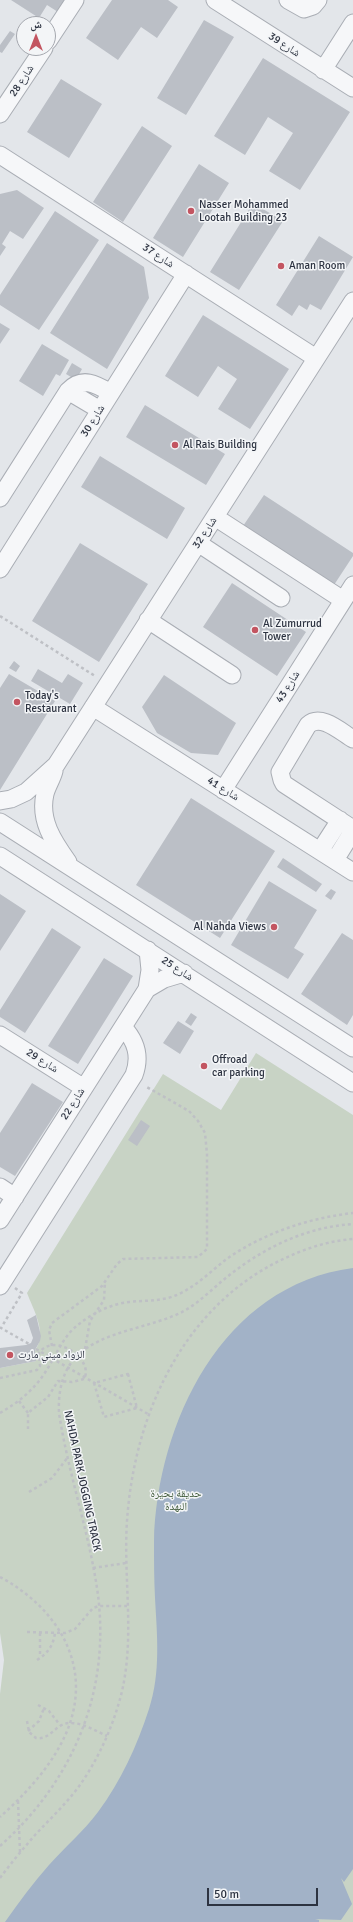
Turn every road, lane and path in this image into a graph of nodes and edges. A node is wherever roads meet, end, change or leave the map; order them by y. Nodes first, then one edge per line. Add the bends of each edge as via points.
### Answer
1 (75, 0) edge
2 (288, 0) edge
3 (318, 0) edge
4 (220, 2) edge
5 (353, 23) edge
6 (56, 29) edge
7 (39, 56) edge
8 (323, 70) junction
9 (353, 88) edge
10 (0, 114) edge
11 (0, 155) edge
12 (186, 274) junction
13 (353, 301) edge
14 (316, 358) junction
15 (68, 390) junction
16 (111, 393) junction
17 (100, 410) junction
18 (0, 498) edge
19 (215, 516) junction
20 (198, 544) junction
21 (0, 569) edge
22 (353, 584) edge
23 (281, 598) dead end
24 (343, 600) junction
25 (0, 616) edge
26 (148, 620) junction
27 (232, 675) dead end
28 (108, 684) junction
29 (93, 707) junction
30 (353, 739) edge
31 (56, 765) junction
32 (223, 790) junction
33 (0, 801) edge
34 (0, 822) edge
35 (349, 826) edge
36 (320, 851) junction
37 (0, 856) edge
38 (335, 860) junction
39 (73, 868) junction
40 (353, 872) edge
41 (148, 950) junction
42 (184, 973) junction
43 (147, 989) junction
44 (123, 1027) junction
45 (0, 1035) edge
46 (353, 1048) edge
47 (132, 1079) junction
48 (353, 1083) edge
49 (84, 1088) junction
50 (0, 1188) edge
51 (14, 1197) junction
52 (353, 1213) edge
53 (0, 1220) edge
54 (353, 1224) edge
55 (353, 1239) edge
56 (106, 1282) junction
57 (1, 1283) edge
58 (94, 1314) junction
59 (29, 1344) dead end
60 (60, 1345) junction
61 (52, 1346) junction
62 (36, 1349) dead end
63 (85, 1349) junction
64 (40, 1351) junction
65 (77, 1356) junction
66 (53, 1359) junction
67 (68, 1367) junction
68 (85, 1377) junction
69 (0, 1378) edge
70 (62, 1381) junction
71 (94, 1383) junction
72 (19, 1401) junction
73 (137, 1408) junction
74 (0, 1413) edge
75 (28, 1413) junction
76 (148, 1414) junction
77 (28, 1429) dead end
78 (68, 1457) junction
79 (30, 1492) dead end
80 (126, 1563) junction
81 (93, 1568) junction
82 (0, 1577) edge
83 (99, 1606) junction
84 (127, 1606) junction
85 (27, 1632) dead end
86 (40, 1633) junction
87 (55, 1633) junction
88 (62, 1633) junction
89 (40, 1658) junction
90 (37, 1660) dead end
91 (38, 1704) dead end
92 (44, 1708) junction
93 (27, 1721) dead end
94 (70, 1723) junction
95 (60, 1725) junction
96 (84, 1726) junction
97 (28, 1731) junction
98 (107, 1736) junction
99 (18, 1800) junction
100 (0, 1817) edge
101 (19, 1829) junction
102 (0, 1846) edge
103 (20, 1852) junction
104 (0, 1878) edge

1 - 6 street
2 - 3 street via 304,9 313,6
4 - 8 street, شارع 39
5 - 8 street
7 - 10 street, شارع 28
8 - 9 street, شارع 39
11 - 12 street, شارع 37
12 - 14 street, شارع 37
12 - 16 street, شارع 30
13 - 14 street, شارع 32
14 - 19 street, شارع 32
15 - 16 street via 73,385 86,382
15 - 17 street
15 - 18 street
16 - 17 street, شارع 30
17 - 21 street, شارع 30
19 - 20 street, شارع 32
19 - 24 street
20 - 23 street
20 - 26 street, شارع 32
22 - 24 street, شارع 43
24 - 32 street, شارع 43
25 - 28 path
26 - 27 street
26 - 28 street, شارع 32
28 - 29 street, شارع 32
29 - 31 street, شارع 32
29 - 32 street, شارع 41
30 - 35 street via 322,721 314,721 308,725 280,772 284,784
31 - 33 street, شارع 32 via 26,792
31 - 39 street, شارع 32 via 45,795 45,821 52,838
32 - 36 street, شارع 41
34 - 39 street
35 - 36 street
35 - 38 street
36 - 38 street, شارع 41
37 - 41 street, شارع 25
38 - 40 street, شارع 41
39 - 46 street
41 - 42 street, شارع 25
41 - 43 street, شارع 22 via 150,970
42 - 43 street, شارع 22 via 164,979
42 - 48 street, شارع 25
43 - 44 street, شارع 22
44 - 47 street via 132,1037 137,1053 136,1070
44 - 49 street, شارع 22
45 - 49 street, شارع 29
47 - 56 path via 189,1112 205,1133 207,1249 198,1257 123,1259
47 - 57 street
49 - 51 street, شارع 22
50 - 51 street
51 - 53 street, شارع 22
52 - 58 path via 325,1217 262,1239 233,1255 195,1285 179,1294 162,1300 114,1305
54 - 63 path, NAHDA PARK JOGGING TRACK via 323,1228 287,1240 241,1266 184,1311
55 - 76 path via 318,1245 290,1256 256,1274 225,1298 188,1340 164,1380
56 - 58 path via 104,1300
56 - 61 path via 52,1323 49,1330
57 - 59 path via 22,1293 1,1328
58 - 60 path via 76,1326
58 - 63 path via 88,1326
60 - 61 path
60 - 65 path via 68,1347
60 - 66 path
61 - 64 path
62 - 64 path
63 - 65 path, NAHDA PARK JOGGING TRACK
64 - 66 path
64 - 69 path via 40,1366 37,1370
65 - 67 path, NAHDA PARK JOGGING TRACK
65 - 68 path via 84,1367
66 - 67 path
66 - 72 path via 38,1383
67 - 68 path
67 - 70 path, NAHDA PARK JOGGING TRACK
68 - 70 path via 77,1382
68 - 71 path
70 - 75 path via 57,1382 48,1397
70 - 78 path, NAHDA PARK JOGGING TRACK via 59,1413
71 - 73 path
71 - 73 path via 104,1417
71 - 73 path via 128,1374
72 - 74 path
72 - 75 path
73 - 76 path
75 - 77 path
76 - 80 path via 132,1475
78 - 79 path via 52,1478
78 - 81 path, NAHDA PARK JOGGING TRACK
80 - 81 path
80 - 84 path
81 - 83 path, NAHDA PARK JOGGING TRACK
82 - 88 path via 37,1602
83 - 84 path
83 - 88 path via 89,1611 75,1629
83 - 96 path, NAHDA PARK JOGGING TRACK via 101,1628 98,1668
84 - 98 path via 128,1635 124,1680
85 - 86 path
86 - 87 path
86 - 89 path
87 - 88 path
87 - 89 path via 51,1646
88 - 94 path via 72,1658 75,1677 75,1699
89 - 90 path
91 - 92 path
92 - 95 path
92 - 97 path via 39,1721
93 - 97 path
94 - 95 path
94 - 96 path
94 - 99 path via 48,1763
95 - 97 path via 50,1735 41,1739 32,1736
96 - 98 path
96 - 101 path, NAHDA PARK JOGGING TRACK via 59,1779 44,1801
98 - 103 path via 82,1782
99 - 100 path
99 - 101 path
101 - 102 path, NAHDA PARK JOGGING TRACK
101 - 103 path
103 - 104 path

